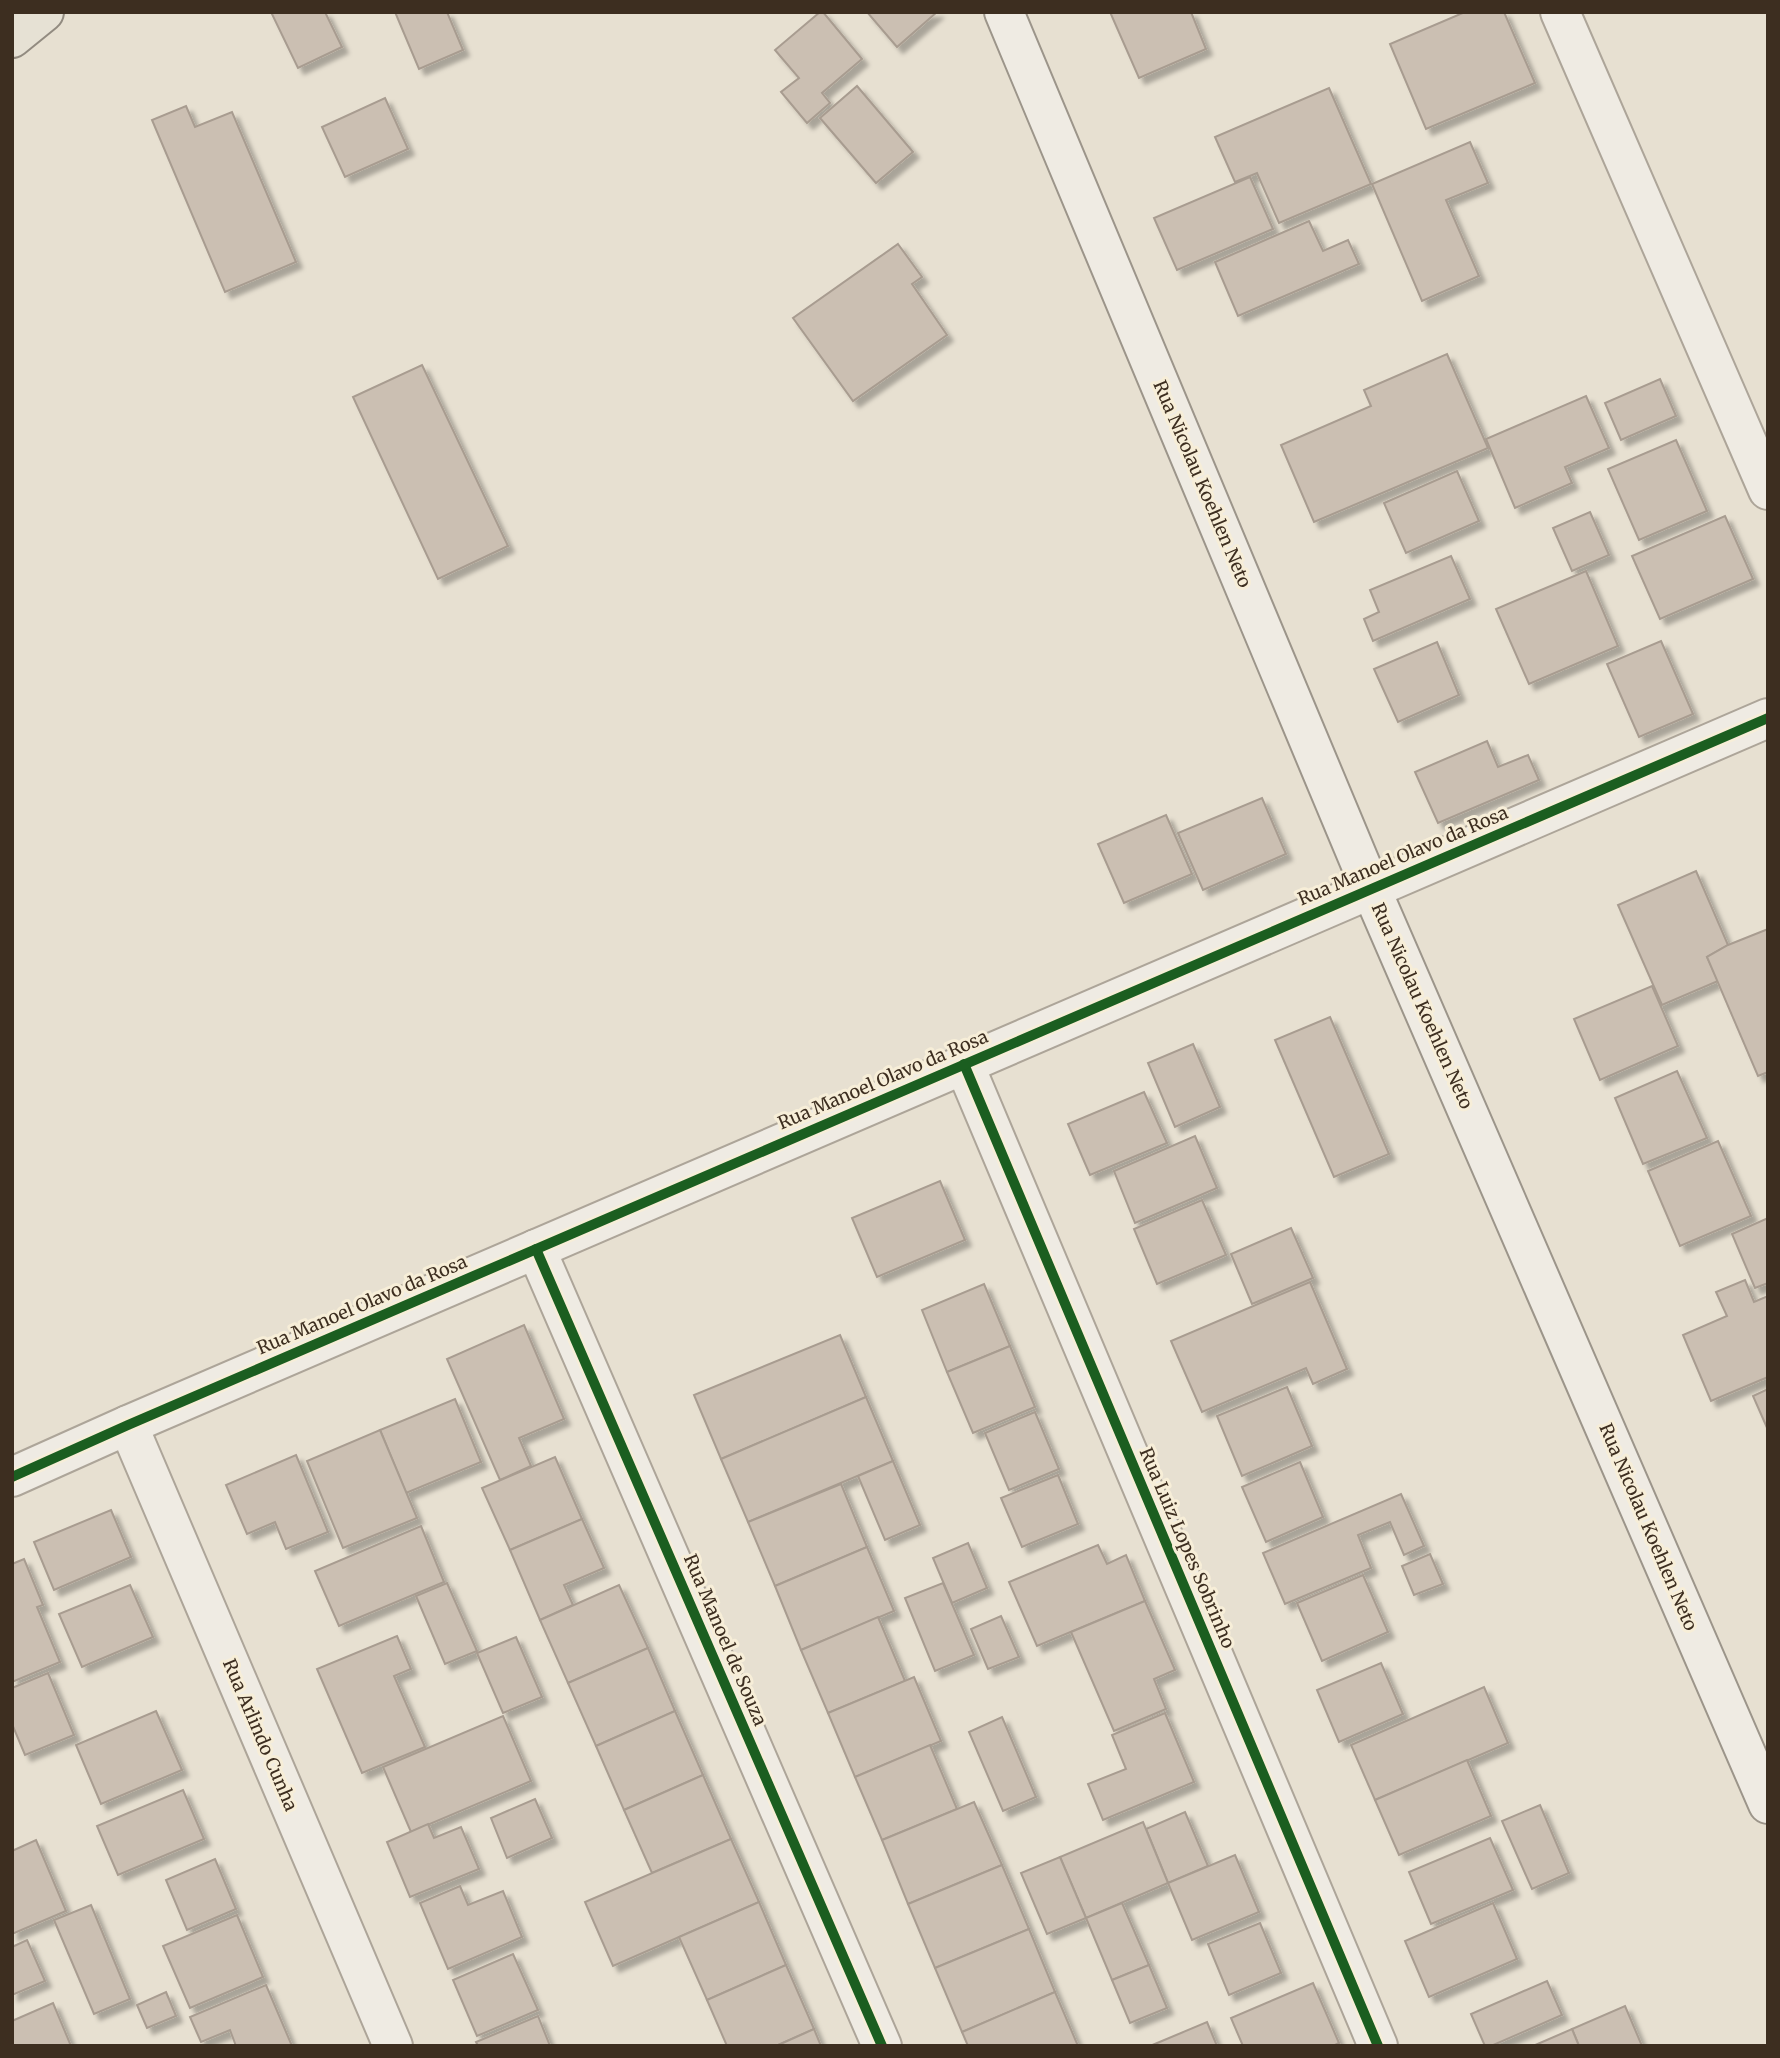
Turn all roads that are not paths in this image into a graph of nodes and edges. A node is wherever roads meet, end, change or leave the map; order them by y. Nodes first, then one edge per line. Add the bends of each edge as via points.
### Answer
1 (44, 12) edge
2 (1004, 12) edge
3 (1560, 12) edge
4 (12, 38) edge
5 (1768, 490) edge
6 (1768, 718) edge
7 (1371, 889) junction
8 (964, 1064) junction
9 (536, 1249) junction
10 (128, 1425) junction
11 (12, 1477) edge
12 (1768, 1804) edge
13 (393, 2046) edge
14 (882, 2046) edge
15 (1378, 2046) edge

1 - 4 main road
2 - 7 street, Rua Nicolau Koehlen Neto
3 - 5 street
6 - 7 street, Rua Manoel Olavo da Rosa
7 - 8 street, Rua Manoel Olavo da Rosa
7 - 12 street, Rua Nicolau Koehlen Neto
8 - 9 street, Rua Manoel Olavo da Rosa
8 - 15 street, Rua Luiz Lopes Sobrinho
9 - 10 street, Rua Manoel Olavo da Rosa
9 - 14 street, Rua Manoel de Souza
10 - 11 street, Rua Manoel Olavo da Rosa
10 - 13 street, Rua Arlindo Cunha

